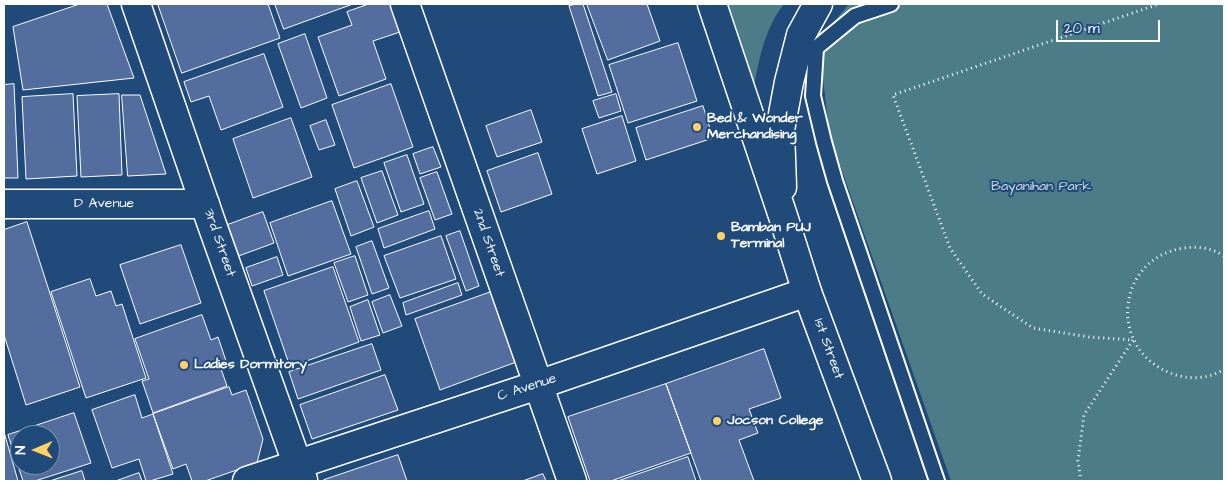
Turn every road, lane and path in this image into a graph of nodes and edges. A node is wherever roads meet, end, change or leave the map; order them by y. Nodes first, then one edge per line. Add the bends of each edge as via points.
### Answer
1 (136, 4) edge
2 (405, 4) edge
3 (712, 4) edge
4 (818, 4) edge
5 (892, 4) edge
6 (1159, 4) edge
7 (4, 204) edge
8 (205, 204) junction
9 (783, 216) junction
10 (1224, 256) edge
11 (807, 292) junction
12 (1133, 340) junction
13 (1224, 370) edge
14 (538, 384) junction
15 (301, 472) edge
16 (247, 481) edge
17 (572, 481) edge
18 (876, 481) edge
19 (937, 481) edge
20 (1081, 481) edge

1 - 8 street, 3rd Street
2 - 14 street, 2nd Street
3 - 9 street, 1st Street
4 - 9 street, 1st Street via 801,35 780,130
5 - 19 lane via 855,16 816,48 813,96 835,181
6 - 12 path via 893,95 950,248 982,294 1034,328
7 - 8 street, D Avenue
8 - 15 street, 3rd Street
9 - 11 street, 1st Street
10 - 12 path via 1195,246 1173,250 1153,260 1138,276 1129,296 1127,318
11 - 14 street, C Avenue
11 - 18 street, 1st Street
12 - 13 path via 1144,357 1161,370 1181,377 1202,378
12 - 20 path via 1084,415 1078,461
14 - 15 street, C Avenue
14 - 17 street, 2nd Street
15 - 16 street, C Avenue

